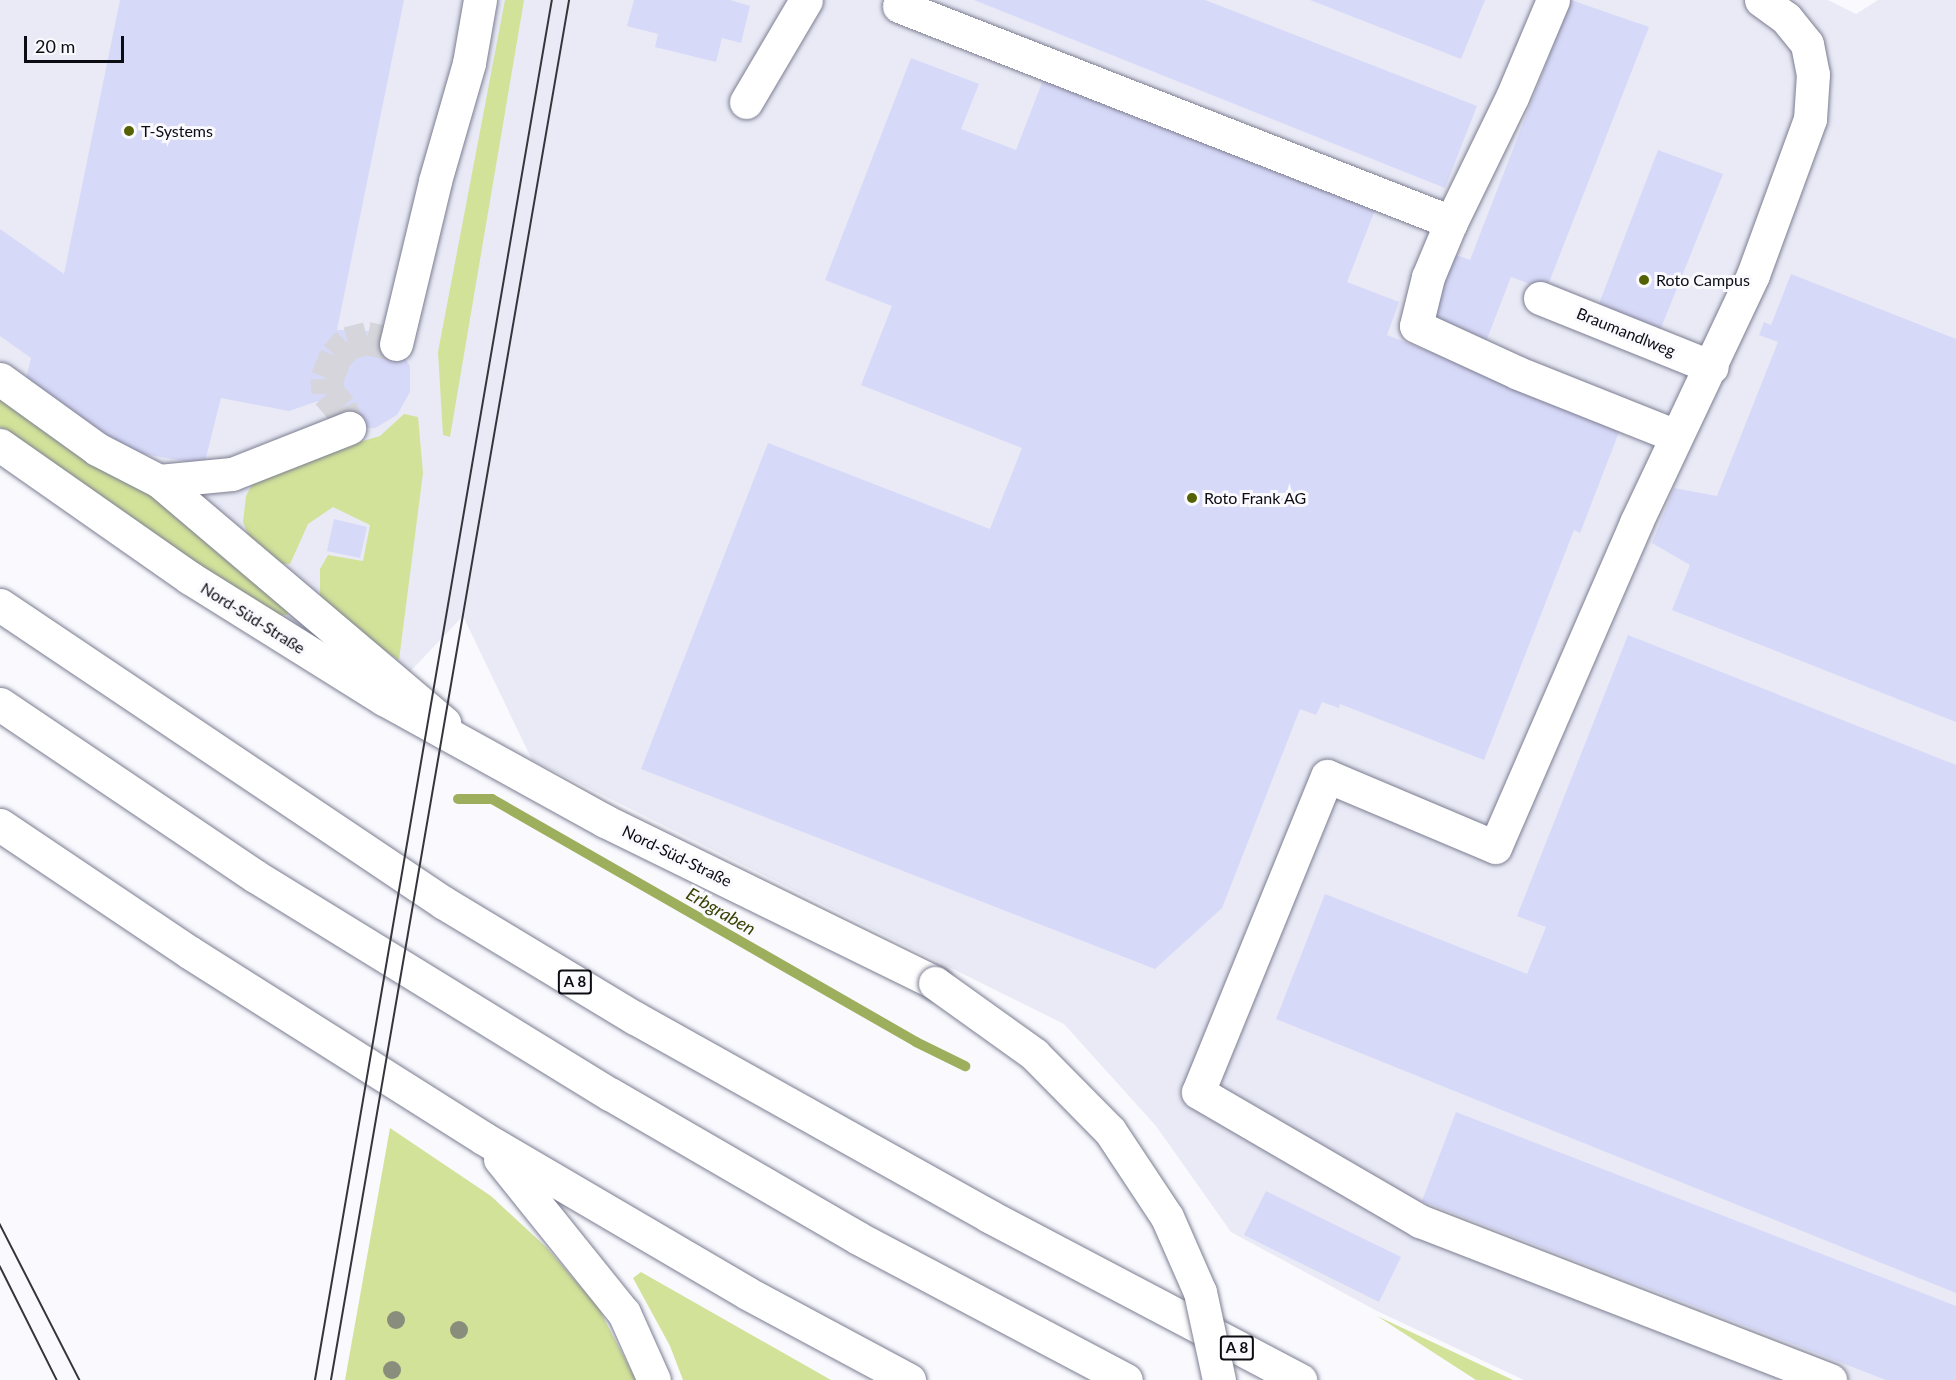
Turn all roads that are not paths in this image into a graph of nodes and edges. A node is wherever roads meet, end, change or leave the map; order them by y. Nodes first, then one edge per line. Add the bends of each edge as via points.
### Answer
1 (480, 0) edge
2 (806, 0) edge
3 (1553, 0) edge
4 (1761, 0) edge
5 (899, 6) dead end
6 (746, 102) dead end
7 (1451, 222) junction
8 (1540, 298) dead end
9 (396, 344) dead end
10 (1712, 367) junction
11 (0, 379) edge
12 (349, 428) dead end
13 (1676, 436) junction
14 (0, 445) edge
15 (159, 482) junction
16 (0, 605) edge
17 (0, 704) edge
18 (475, 750) junction
19 (0, 825) edge
20 (483, 1138) junction
21 (654, 1380) edge
22 (909, 1380) edge
23 (1126, 1380) edge
24 (1219, 1380) edge
25 (1300, 1380) edge
26 (1830, 1380) edge

1 - 9 main road via 469,63
2 - 6 main road
3 - 7 main road via 1512,97
4 - 10 main road via 1786,18 1807,44 1813,99 1797,158 1753,275
5 - 7 main road
7 - 13 main road via 1428,277 1416,326 1518,373
8 - 10 main road, Braumandlweg
10 - 13 main road
11 - 15 main road via 97,449
12 - 15 main road via 232,474
13 - 26 main road via 1495,847 1327,776 1198,1092 1420,1221
14 - 18 main road, Nord-Süd-Straße via 272,631
15 - 18 main road
16 - 25 main road, A 8 via 434,896 635,1018 1010,1227
17 - 23 main road via 255,876 610,1094 858,1238
18 - 24 main road, Nord-Süd-Straße, bridge via 605,821 935,983 1034,1054 1110,1131 1167,1217 1200,1292
19 - 20 main road via 189,952
20 - 21 main road via 624,1313
20 - 22 main road via 747,1293

